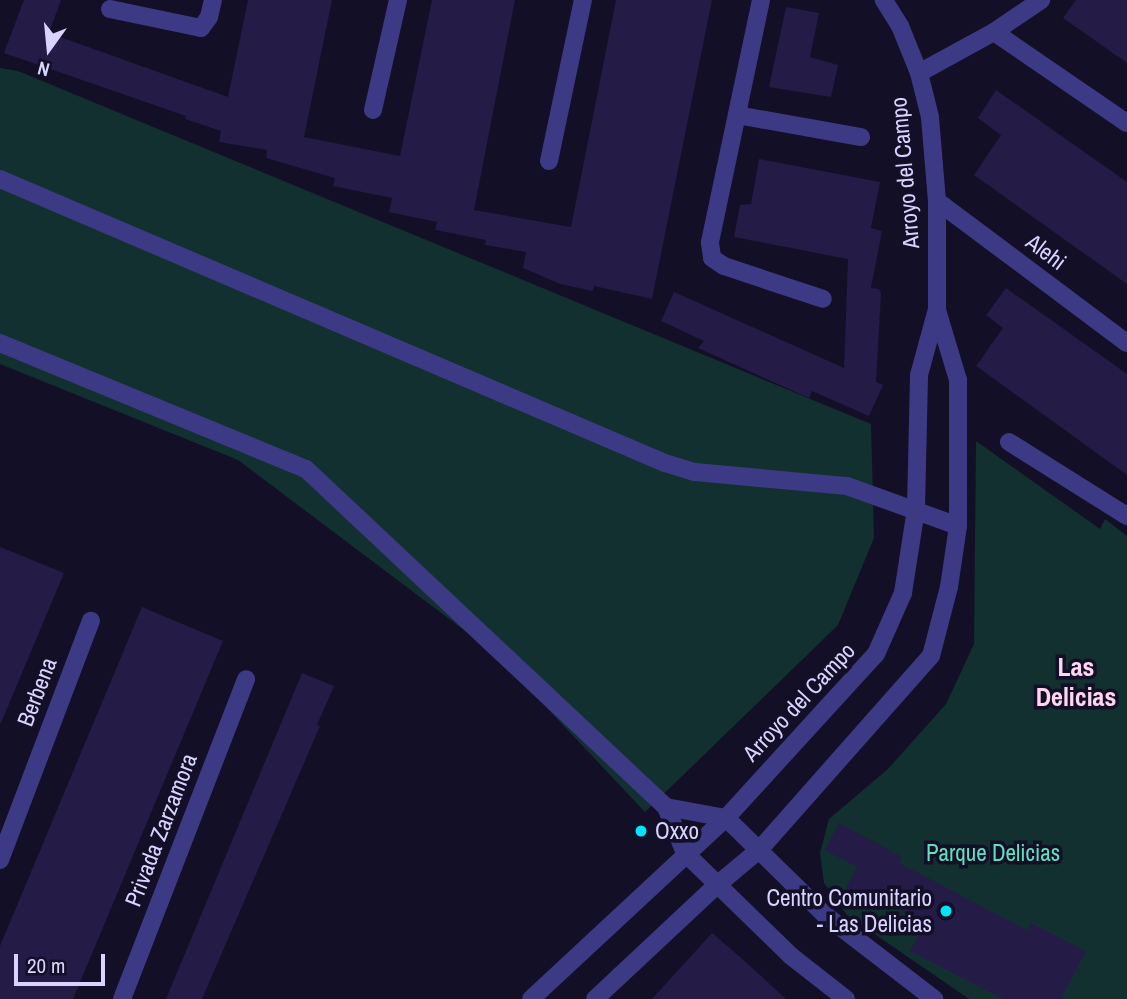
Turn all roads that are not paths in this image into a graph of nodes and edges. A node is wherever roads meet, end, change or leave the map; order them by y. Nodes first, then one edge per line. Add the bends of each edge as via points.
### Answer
1 (213, 0) edge
2 (398, 0) edge
3 (583, 0) edge
4 (761, 0) edge
5 (884, 0) edge
6 (1041, 0) edge
7 (110, 9) dead end
8 (994, 32) junction
9 (919, 72) junction
10 (373, 110) dead end
11 (737, 115) junction
12 (1127, 123) edge
13 (861, 137) dead end
14 (549, 161) dead end
15 (0, 179) edge
16 (937, 201) junction
17 (823, 299) dead end
18 (937, 309) junction
19 (0, 343) edge
20 (1127, 343) edge
21 (1009, 442) dead end
22 (916, 509) junction
23 (1127, 516) edge
24 (958, 526) junction
25 (90, 621) dead end
26 (246, 679) dead end
27 (666, 807) junction
28 (726, 818) junction
29 (760, 849) junction
30 (685, 853) junction
31 (0, 860) edge
32 (716, 885) junction
33 (122, 999) edge
34 (531, 999) edge
35 (595, 999) edge
36 (846, 999) edge
37 (934, 999) edge

1 - 7 street via 201,27
2 - 10 street
3 - 14 street
4 - 11 street
5 - 9 street, Arroyo del Campo
6 - 8 street
8 - 9 street
8 - 12 street
9 - 16 street, Arroyo del Campo via 930,117
11 - 13 street
11 - 17 street via 710,243 712,258
15 - 22 street via 665,463 695,472 847,486
16 - 18 street, Arroyo del Campo
16 - 20 street, Alehi
18 - 22 street, Arroyo del Campo via 919,375
18 - 24 street, Arroyo del Campo via 958,380
19 - 27 street via 306,468
21 - 23 street
22 - 24 street
22 - 28 street, Arroyo del Campo via 903,593 876,654
24 - 29 street, Arroyo del Campo via 932,656
25 - 31 street, Berbena
26 - 33 street, Privada Zarzamora
27 - 28 street
27 - 30 street
28 - 29 street
28 - 30 street, Arroyo del Campo
29 - 32 street, Arroyo del Campo
29 - 37 street via 825,915
30 - 32 street
30 - 34 street, Arroyo del Campo
32 - 35 street, Arroyo del Campo
32 - 36 street

